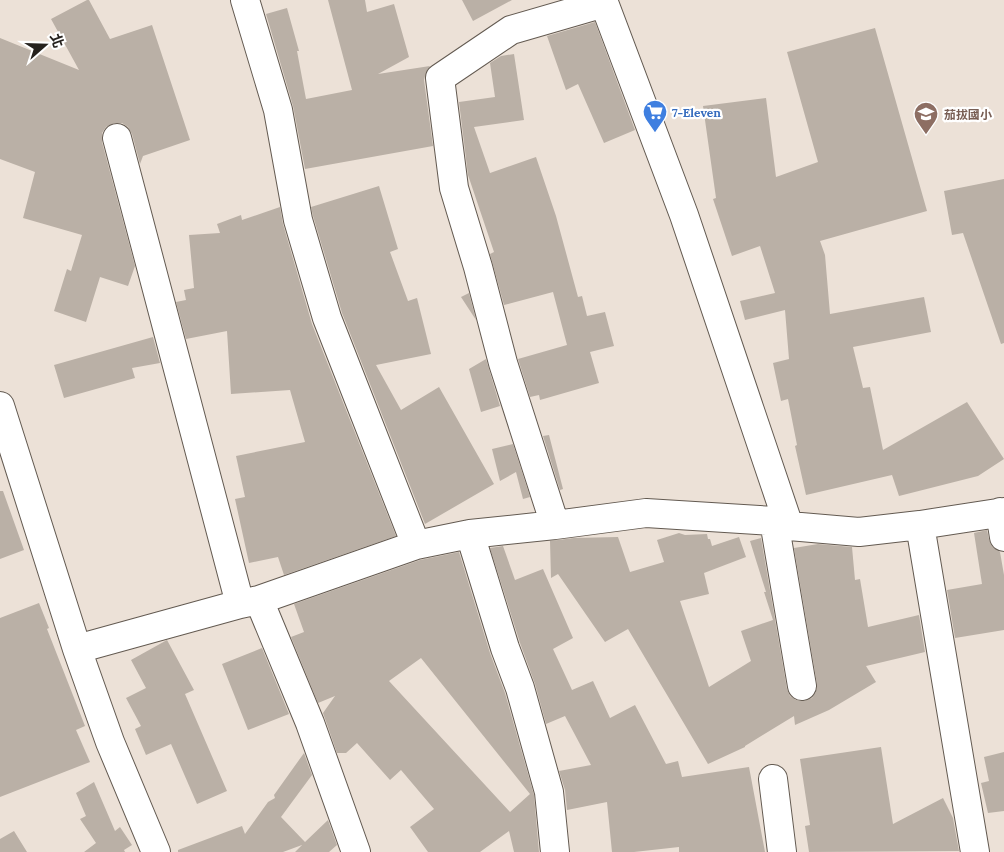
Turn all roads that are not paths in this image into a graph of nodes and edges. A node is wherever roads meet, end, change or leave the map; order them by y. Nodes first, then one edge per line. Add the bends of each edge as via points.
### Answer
1 (245, 0) edge
2 (603, 1) edge
3 (117, 138) dead end
4 (0, 406) edge
5 (1002, 520) edge
6 (782, 524) junction
7 (555, 525) junction
8 (920, 526) junction
9 (470, 534) junction
10 (416, 546) junction
11 (249, 602) junction
12 (76, 649) junction
13 (802, 686) dead end
14 (773, 779) dead end
15 (156, 852) edge
16 (356, 852) edge
17 (555, 852) edge
18 (782, 852) edge
19 (975, 852) edge

1 - 10 street via 278,110 298,220 327,318
2 - 6 street via 684,215
2 - 7 street via 511,30 440,78 454,188 503,362
3 - 11 street
4 - 12 street
5 - 8 street
6 - 7 street via 646,513
6 - 8 street via 859,532
6 - 13 street
7 - 9 street
8 - 19 street
9 - 10 street
9 - 17 street via 520,688 549,792
10 - 11 street
11 - 12 street
11 - 16 street via 310,723
12 - 15 street
14 - 18 street

